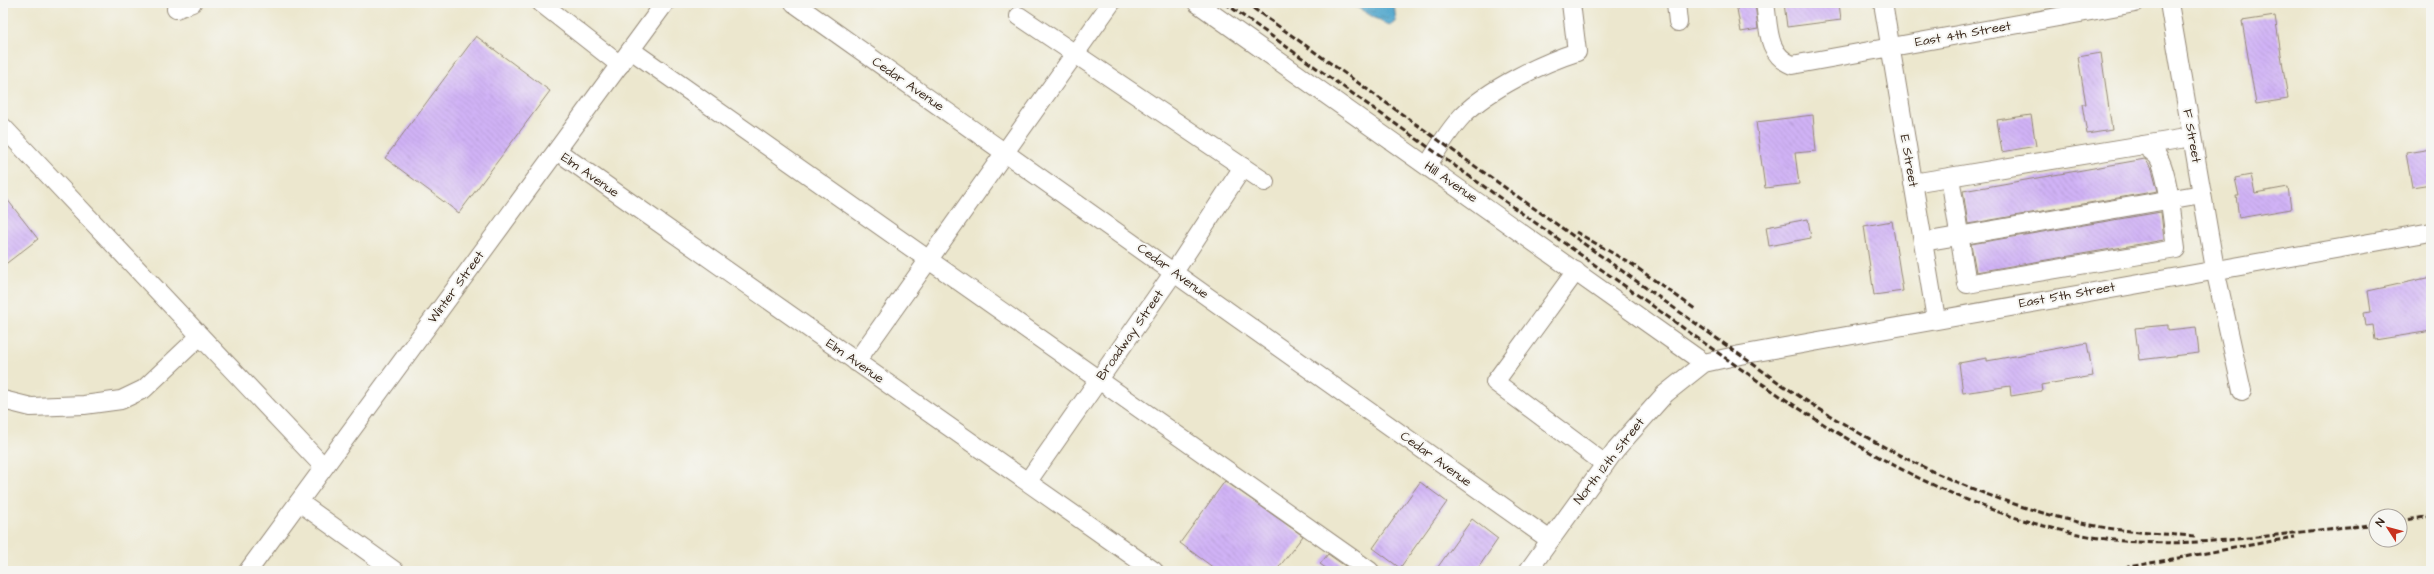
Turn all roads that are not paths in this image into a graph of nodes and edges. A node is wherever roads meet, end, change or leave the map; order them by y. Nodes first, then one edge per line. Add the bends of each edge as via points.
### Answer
1 (541, 3) edge
2 (665, 3) edge
3 (794, 3) edge
4 (1111, 3) edge
5 (1197, 3) edge
6 (1571, 3) edge
7 (1676, 3) edge
8 (1765, 3) edge
9 (1883, 3) edge
10 (2135, 3) edge
11 (2169, 3) edge
12 (1019, 16) dead end
13 (1678, 22) dead end
14 (1890, 47) junction
15 (631, 50) junction
16 (1075, 53) junction
17 (620, 65) junction
18 (3, 127) edge
19 (2192, 137) junction
20 (2144, 145) junction
21 (556, 151) junction
22 (1006, 152) junction
23 (1428, 166) junction
24 (1243, 167) junction
25 (1950, 177) junction
26 (1265, 182) dead end
27 (1913, 183) junction
28 (2202, 194) junction
29 (2170, 200) junction
30 (2431, 232) edge
31 (1960, 236) junction
32 (1923, 242) junction
33 (928, 260) junction
34 (2215, 268) junction
35 (1576, 271) junction
36 (1174, 272) junction
37 (1936, 319) junction
38 (200, 336) junction
39 (856, 362) junction
40 (1704, 363) junction
41 (1099, 379) junction
42 (2242, 391) dead end
43 (3, 400) edge
44 (1605, 464) junction
45 (324, 467) junction
46 (1028, 481) junction
47 (299, 502) junction
48 (1550, 540) junction
49 (248, 571) edge
50 (395, 571) edge
51 (1154, 571) edge
52 (1370, 571) edge
53 (1528, 571) edge

1 - 17 street
2 - 15 street, Winter Street
3 - 22 street, Cedar Avenue
4 - 16 street
5 - 23 street, Hill Avenue
6 - 23 street via 1577,52 1531,70 1469,110 1451,129
7 - 13 street
8 - 14 street, East 4th Street via 1772,48 1776,55 1792,65
9 - 14 street, E Street
10 - 14 street, East 4th Street
11 - 19 street, F Street
12 - 16 street
14 - 27 street, E Street
15 - 17 street, Winter Street
15 - 33 street
16 - 22 street
16 - 24 street
17 - 21 street, Winter Street
18 - 38 street
19 - 20 street
19 - 28 street, F Street
20 - 25 street
20 - 29 street via 2158,157
21 - 39 street, Elm Avenue
21 - 45 street, Winter Street
22 - 33 street
22 - 36 street, Cedar Avenue
23 - 35 street, Hill Avenue
24 - 26 street
24 - 36 street, Broadway Street
25 - 27 street
25 - 31 street
27 - 32 street, E Street
28 - 29 street
28 - 34 street, F Street
29 - 31 street
29 - 31 street via 2176,248 1967,284
30 - 34 street, East 5th Street
31 - 32 street
32 - 37 street, E Street
33 - 39 street
33 - 41 street
34 - 37 street, East 5th Street
34 - 42 street, F Street
35 - 40 street, Hill Avenue
35 - 44 street via 1495,382
36 - 41 street, Broadway Street
36 - 48 street, Cedar Avenue
37 - 40 street, East 5th Street
38 - 43 street via 144,389 121,400 96,404 31,407
38 - 45 street
39 - 46 street, Elm Avenue
40 - 44 street, North 12th Street via 1665,394
41 - 46 street, Broadway Street
41 - 52 street
44 - 48 street, North 12th Street
45 - 47 street, Winter Street
46 - 51 street, Elm Avenue
47 - 49 street, Winter Street
47 - 50 street
48 - 53 street, North 12th Street

